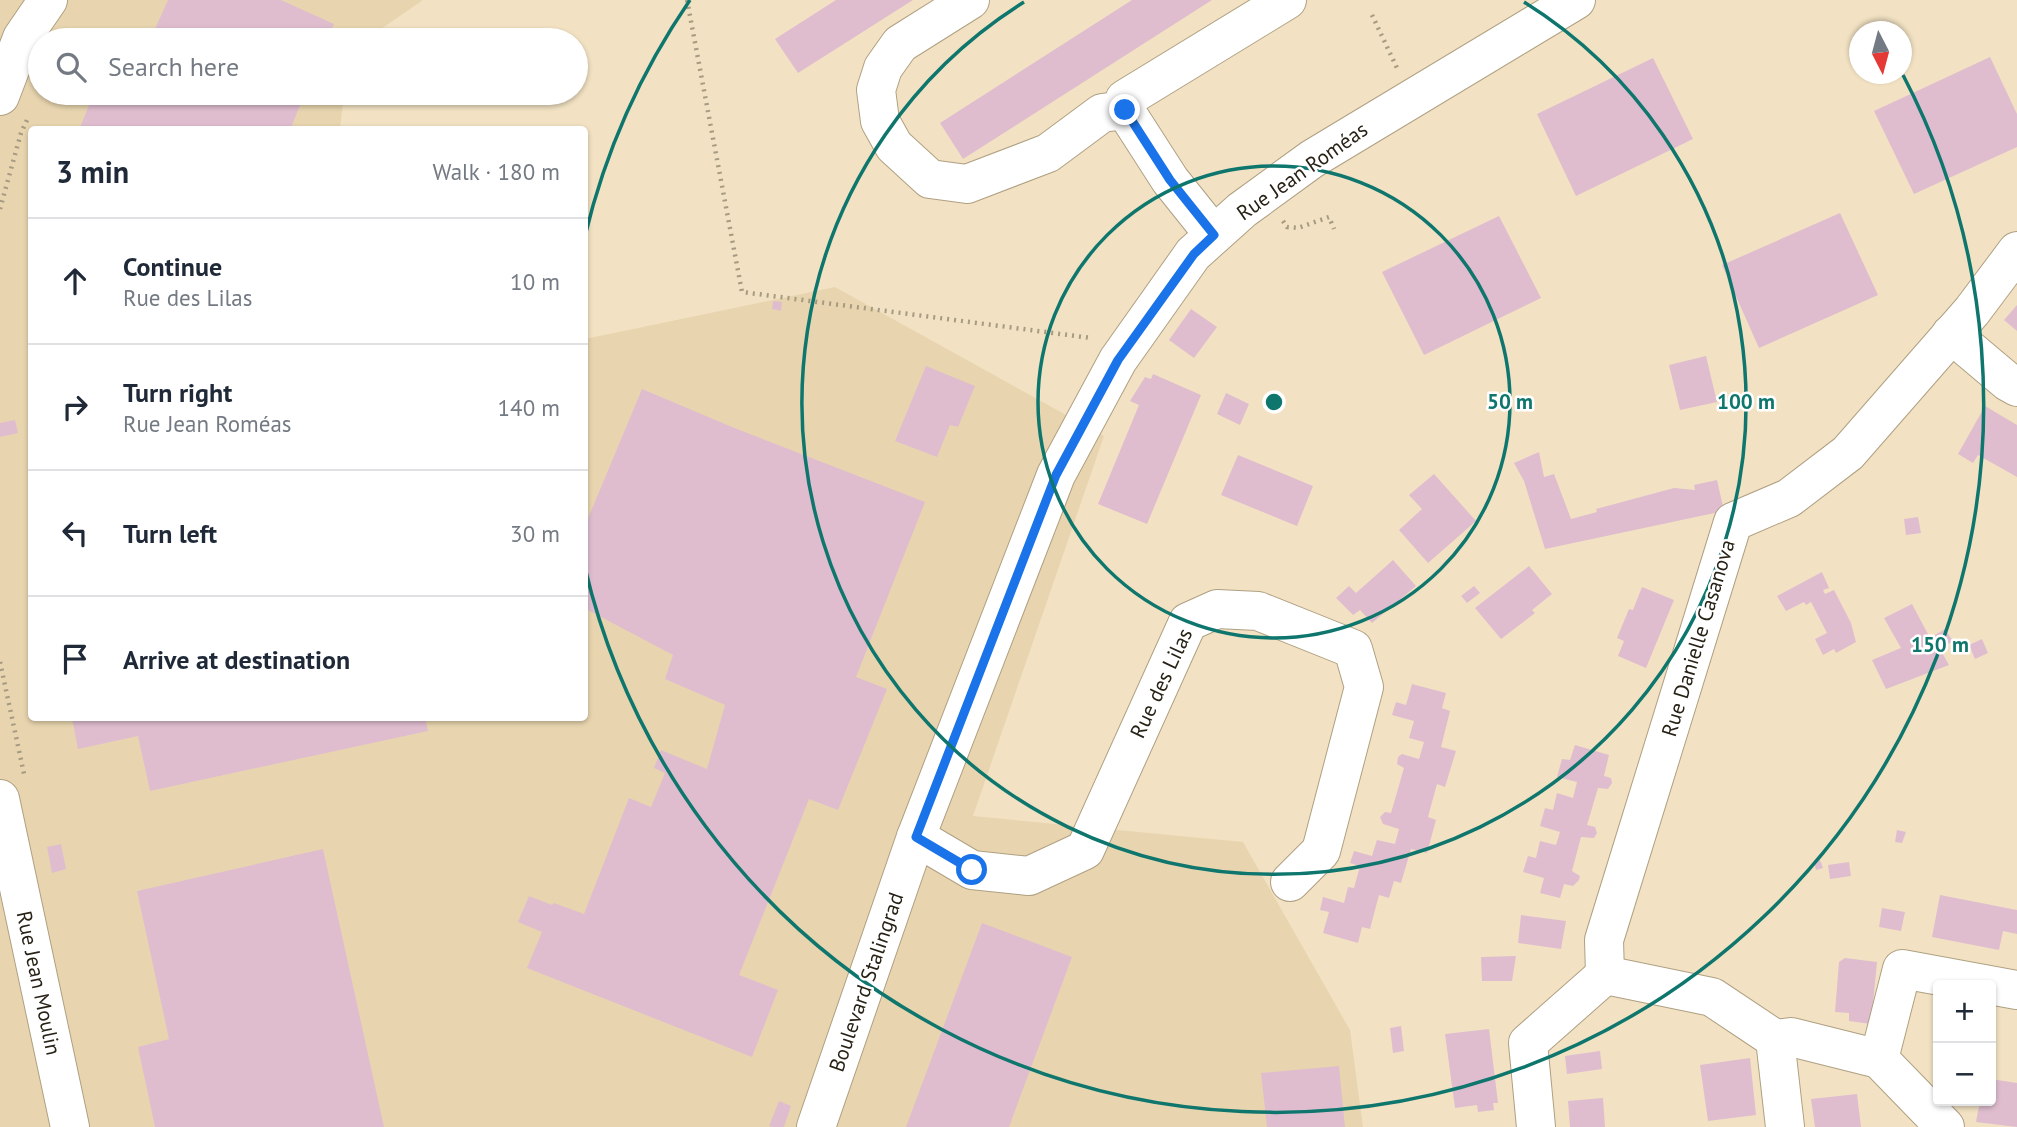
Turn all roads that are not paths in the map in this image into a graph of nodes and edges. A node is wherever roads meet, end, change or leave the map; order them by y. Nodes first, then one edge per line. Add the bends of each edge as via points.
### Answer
1 (48, 0) edge
2 (970, 0) edge
3 (1287, 0) edge
4 (1576, 0) edge
5 (29, 28) edge
6 (28, 29) edge
7 (15, 104) edge
8 (1125, 110) junction
9 (1214, 235) junction
10 (2017, 251) edge
11 (1951, 334) junction
12 (2017, 387) edge
13 (0, 799) edge
14 (916, 837) junction
15 (1290, 882) dead end
16 (1605, 975) junction
17 (2017, 990) edge
18 (1775, 1039) junction
19 (1879, 1059) junction
20 (70, 1127) edge
21 (816, 1127) edge
22 (1536, 1127) edge
23 (1785, 1127) edge
24 (1945, 1127) edge

1 - 5 street
2 - 8 street via 900,44 883,68 876,90 880,121 894,146 930,179 967,184 1048,153 1102,113
3 - 8 street via 1125,99
4 - 9 street, Rue Jean Roméas via 1312,159
6 - 7 street via 22,38
8 - 9 street via 1170,180
9 - 14 street, Rue Jean Roméas via 1194,254 1118,360 1056,475
10 - 11 street, Rue Danielle Casanova
11 - 12 street
11 - 16 street, Rue Danielle Casanova via 1848,453 1789,498 1733,522 1604,940
13 - 20 street, Rue Jean Moulin
14 - 15 street, Rue des Lilas via 972,870 1029,877 1086,850 1188,622 1217,609 1258,611 1353,649 1364,687 1321,850
14 - 21 street, Boulevard Stalingrad
16 - 18 street via 1712,997
16 - 22 street via 1528,1043
17 - 19 street via 1902,969
18 - 19 street via 1791,1037
18 - 23 street
19 - 24 street

